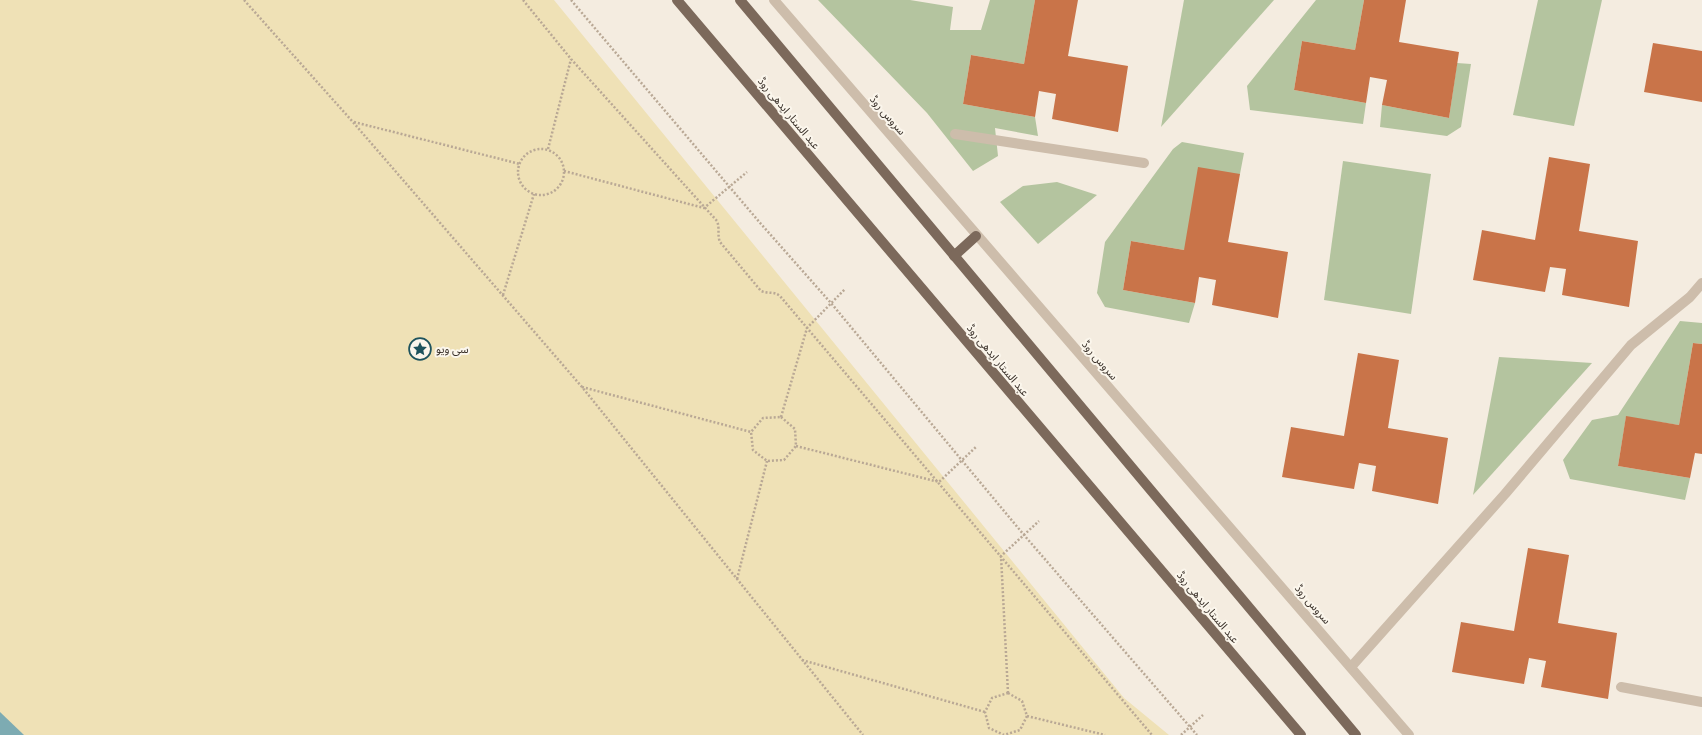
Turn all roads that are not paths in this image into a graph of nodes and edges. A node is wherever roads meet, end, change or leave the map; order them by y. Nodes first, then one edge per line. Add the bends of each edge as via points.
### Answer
1 (677, 0) edge
2 (740, 0) edge
3 (774, 0) edge
4 (955, 134) dead end
5 (1144, 163) dead end
6 (976, 236) junction
7 (954, 256) junction
8 (1702, 283) edge
9 (1351, 667) junction
10 (1621, 687) dead end
11 (1702, 702) edge
12 (1301, 735) edge
13 (1356, 735) edge
14 (1409, 735) edge

1 - 12 main road, عبد الستار ایدھی روڈ
2 - 7 main road
3 - 6 street, سروس روڈ
4 - 5 street
6 - 7 main road
6 - 9 street, سروس روڈ
7 - 13 main road
8 - 9 street via 1690,297 1631,345 1505,494
9 - 14 street, سروس روڈ
10 - 11 street

